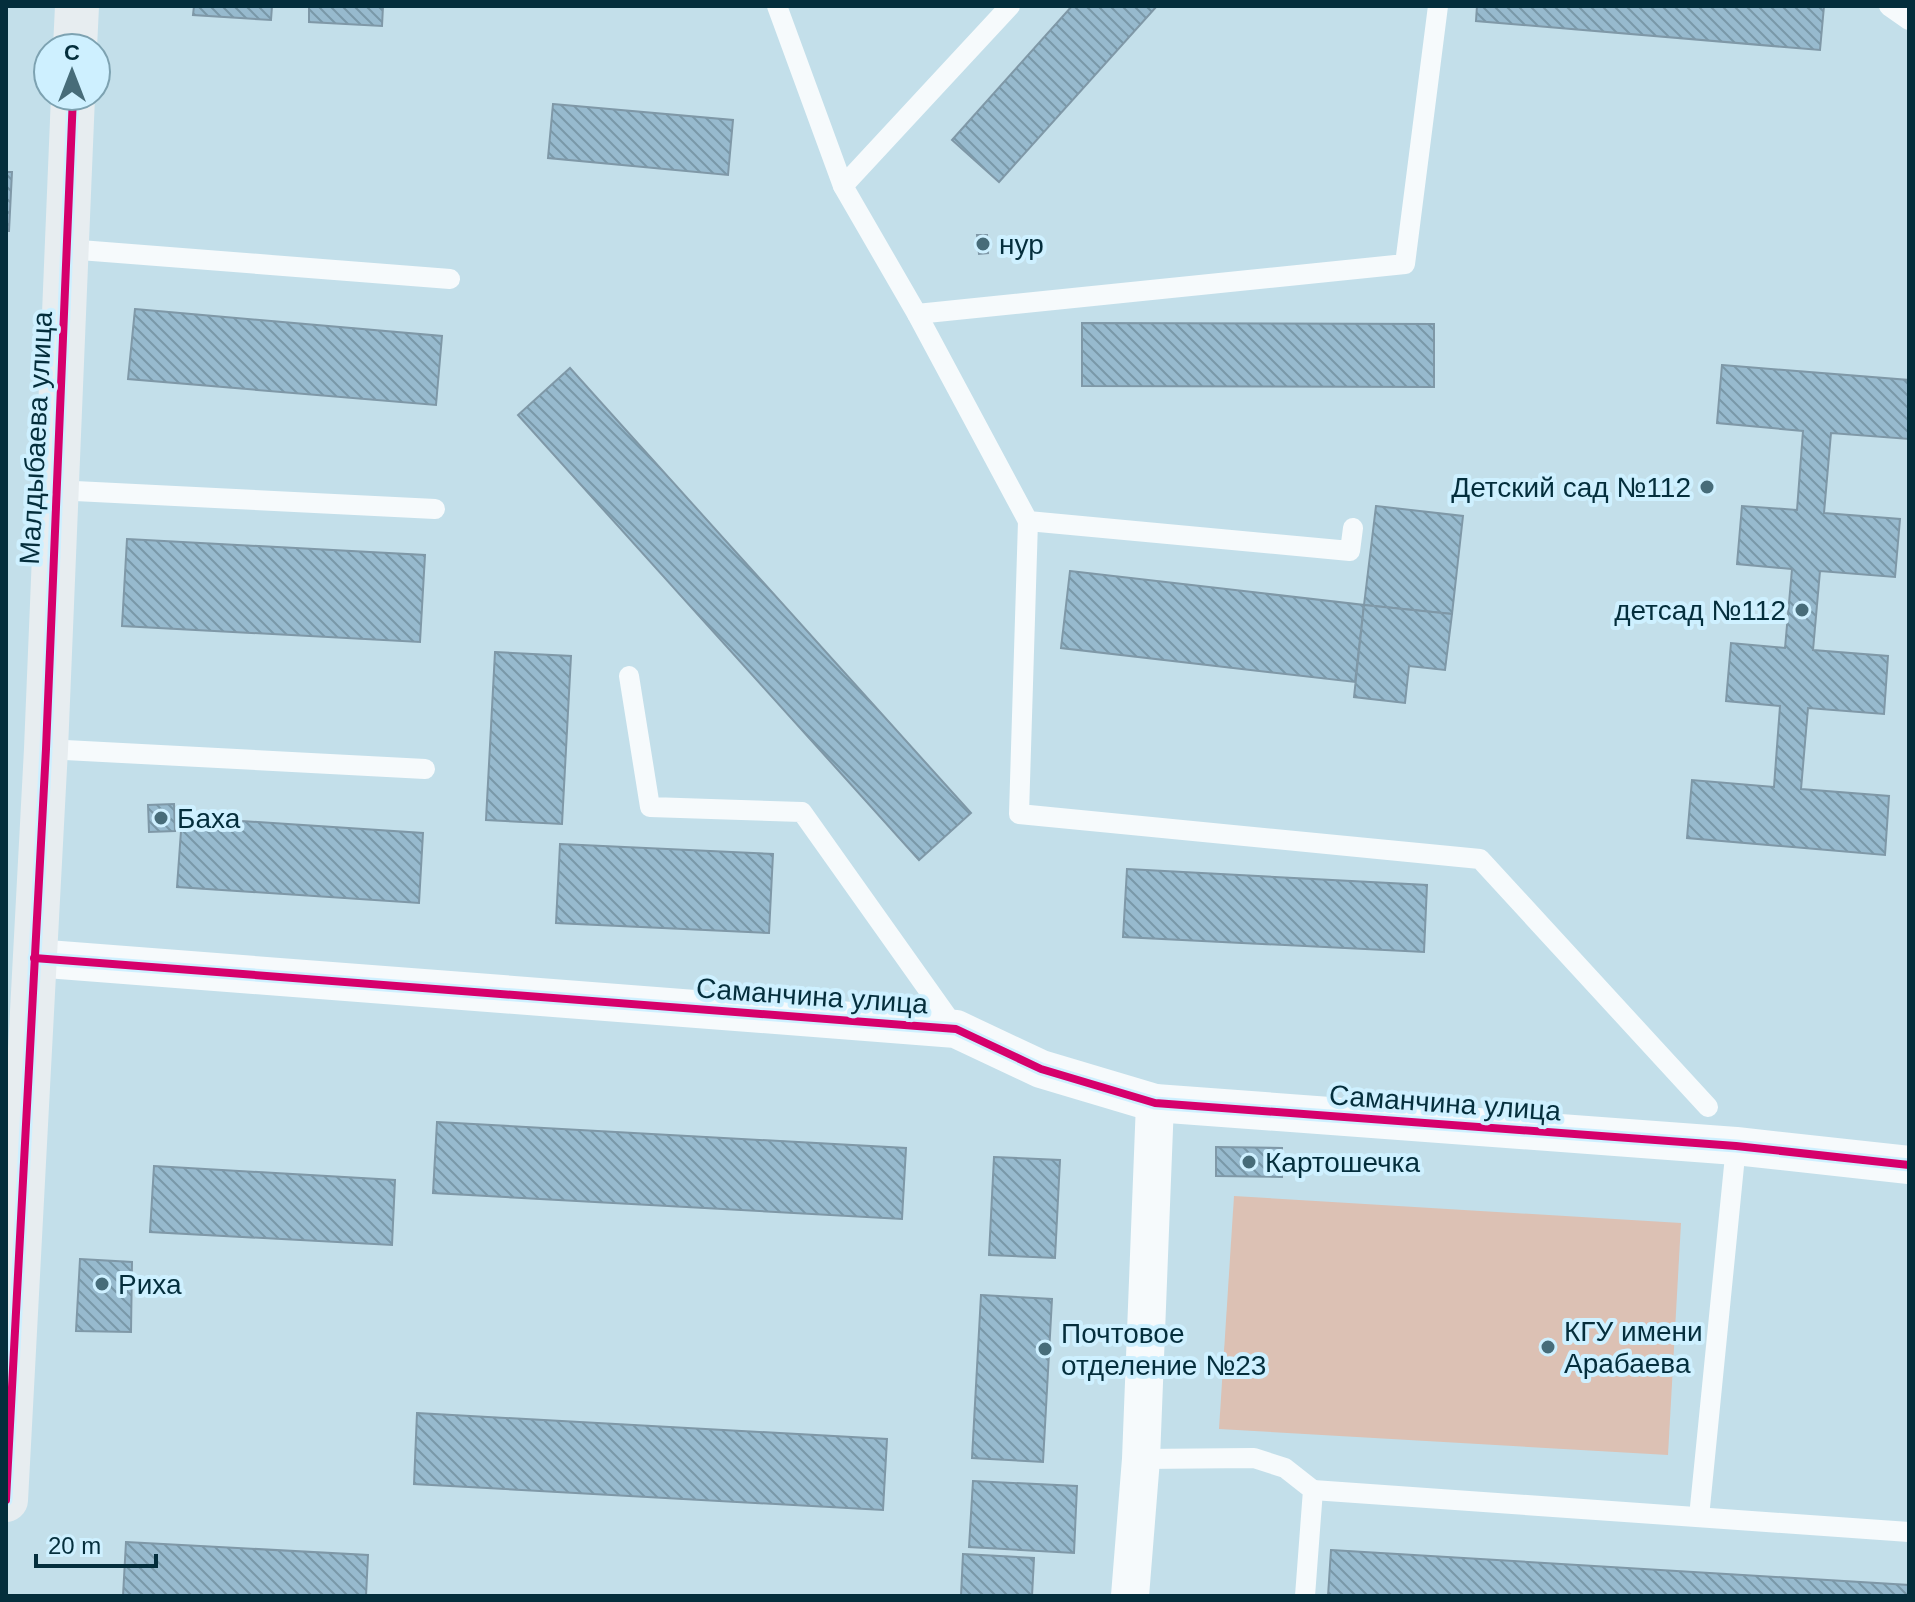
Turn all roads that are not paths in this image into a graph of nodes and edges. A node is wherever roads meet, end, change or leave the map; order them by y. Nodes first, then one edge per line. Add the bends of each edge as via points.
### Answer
1 (77, 6) edge
2 (777, 6) edge
3 (1010, 6) edge
4 (1438, 6) edge
5 (1889, 6) edge
6 (1909, 20) edge
7 (76, 32) edge
8 (72, 112) edge
9 (843, 186) junction
10 (67, 249) junction
11 (450, 279) dead end
12 (917, 314) junction
13 (55, 490) junction
14 (435, 509) dead end
15 (1028, 521) junction
16 (1353, 528) dead end
17 (629, 676) dead end
18 (46, 749) junction
19 (425, 769) dead end
20 (34, 958) junction
21 (956, 1029) junction
22 (1155, 1103) junction
23 (1708, 1107) dead end
24 (1736, 1146) junction
25 (1909, 1165) edge
26 (1141, 1459) junction
27 (1313, 1490) junction
28 (6, 1500) edge
29 (1699, 1517) junction
30 (1909, 1532) edge
31 (1130, 1596) edge
32 (1305, 1596) edge

1 - 7 street
2 - 9 lane
3 - 9 lane
4 - 12 lane via 1405,264
5 - 6 lane
8 - 10 street, Малдыбаева улица
9 - 12 lane
10 - 11 lane
10 - 13 street, Малдыбаева улица
12 - 15 lane
13 - 14 lane
13 - 18 street, Малдыбаева улица
15 - 16 lane via 1350,551
15 - 23 lane via 1019,814 1480,859
17 - 21 lane via 650,807 802,812
18 - 19 lane
18 - 20 street, Малдыбаева улица
20 - 21 street, Саманчина улица
20 - 28 street, Малдыбаева улица
21 - 22 street, Саманчина улица via 1041,1069
22 - 24 street, Саманчина улица
22 - 26 street
24 - 25 street, Саманчина улица
24 - 29 lane
26 - 27 lane via 1254,1458 1285,1468
26 - 31 street
27 - 29 lane
27 - 32 lane
29 - 30 lane

